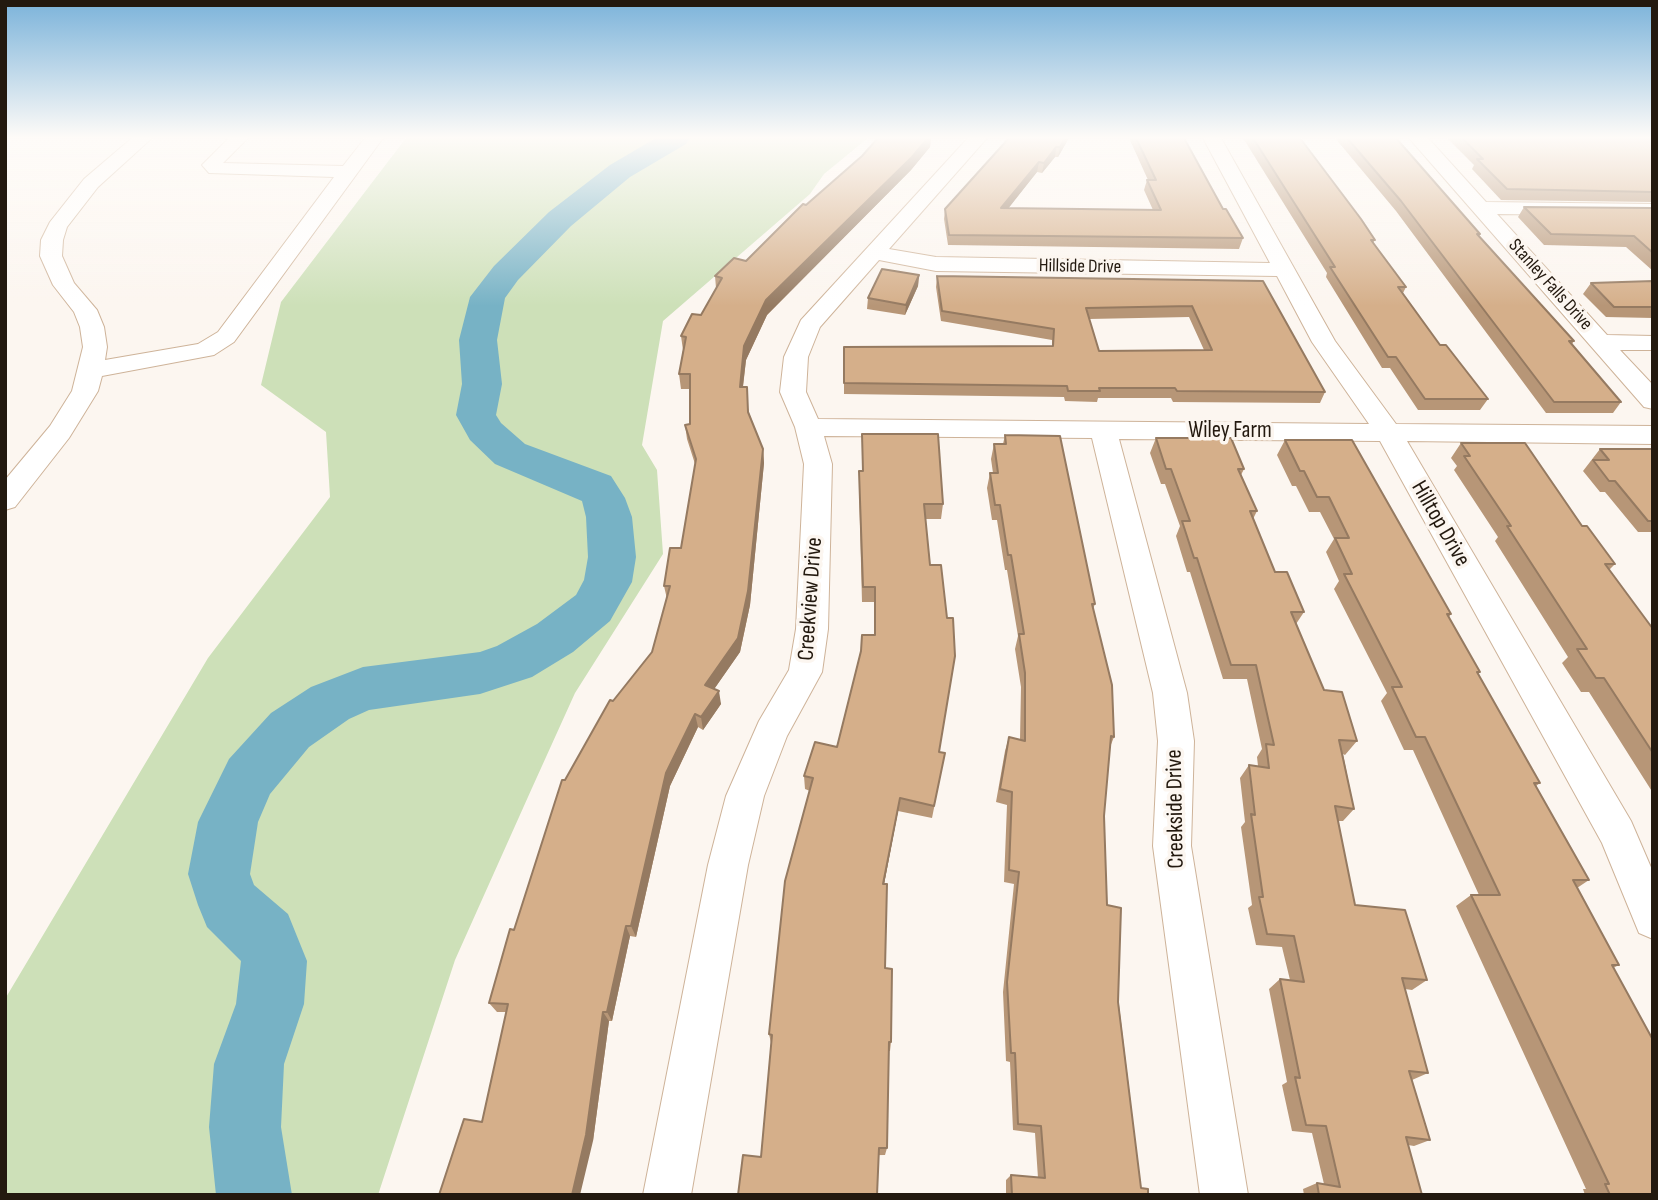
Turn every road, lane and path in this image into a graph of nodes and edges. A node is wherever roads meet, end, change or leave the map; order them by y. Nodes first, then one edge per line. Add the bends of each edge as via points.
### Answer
1 (80, 194) edge
2 (332, 194) edge
3 (928, 194) edge
4 (1243, 194) edge
5 (1468, 194) edge
6 (1480, 208) junction
7 (1653, 210) edge
8 (876, 253) junction
9 (1285, 270) junction
10 (1601, 342) junction
11 (1653, 343) edge
12 (91, 370) junction
13 (1653, 401) edge
14 (808, 427) junction
15 (1103, 430) junction
16 (1388, 432) junction
17 (1653, 435) edge
18 (5, 500) edge
19 (1653, 919) edge
20 (667, 1195) edge
21 (1224, 1195) edge

1 - 12 street via 57,226 51,256 92,327
2 - 12 street via 226,337 205,350
3 - 8 street, Creekview Drive
4 - 9 street, Hilltop Drive
5 - 6 street, Stanley Falls Drive
6 - 7 street
6 - 10 street, Stanley Falls Drive
8 - 9 street, Hillside Drive via 936,264
8 - 14 street, Creekview Drive via 809,325 796,357 793,392
9 - 16 street, Hilltop Drive via 1324,342
10 - 11 street
10 - 13 street, Stanley Falls Drive
12 - 18 street via 67,422
14 - 15 street, Wiley Farm
14 - 20 street, Creekview Drive via 818,464 812,629 805,672 771,732 745,796
15 - 16 street, Wiley Farm
15 - 21 street, Creekside Drive via 1171,693 1175,741 1172,846
16 - 17 street, Wiley Farm
16 - 19 street, Hilltop Drive via 1618,834

